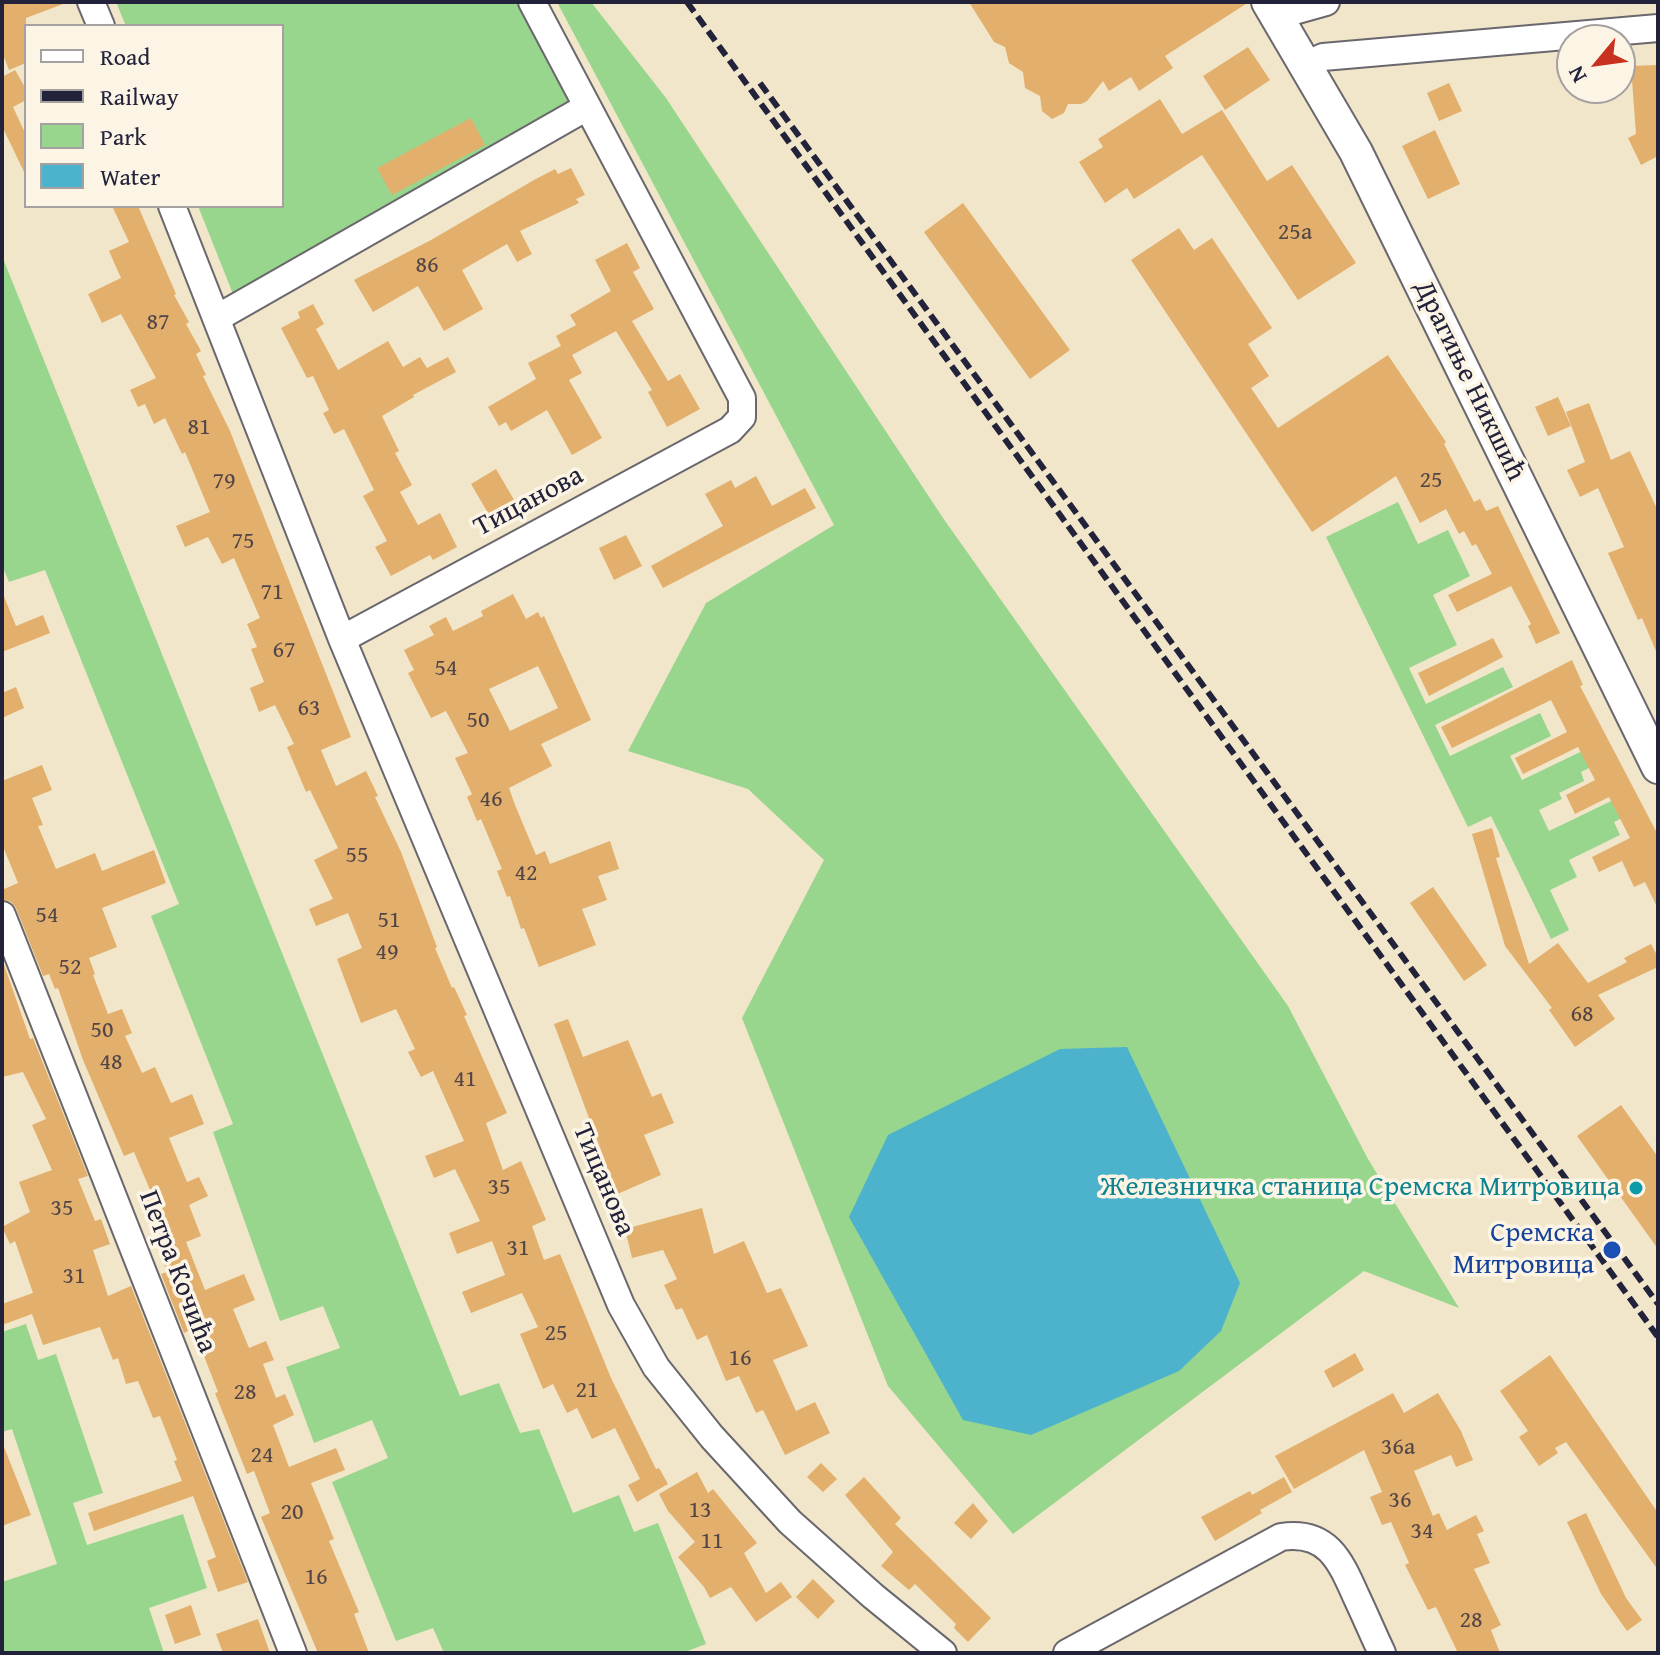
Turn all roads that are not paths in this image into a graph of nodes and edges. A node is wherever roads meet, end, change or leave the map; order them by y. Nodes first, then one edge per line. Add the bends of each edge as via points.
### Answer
1 (91, 2) edge
2 (532, 2) edge
3 (1326, 2) edge
4 (1272, 9) edge
5 (100, 24) edge
6 (1658, 28) edge
7 (1306, 65) junction
8 (587, 107) junction
9 (173, 208) edge
10 (217, 318) junction
11 (342, 639) junction
12 (1658, 767) edge
13 (2, 915) edge
14 (293, 1653) edge
15 (943, 1653) edge
16 (1067, 1653) edge
17 (1382, 1653) edge

1 - 5 street
2 - 8 street
3 - 4 street
4 - 7 street, Драгиње Никшић
6 - 7 street via 1323,57
7 - 12 street, Драгиње Никшић via 1389,218
8 - 10 street
8 - 11 street, Тицанова via 742,398 742,417 730,430
9 - 10 street, Тицанова
10 - 11 street, Тицанова
11 - 15 street, Тицанова via 621,1305 656,1367 790,1522
13 - 14 street, Петра Кочића
16 - 17 street via 1281,1537 1298,1534 1327,1547 1340,1560

